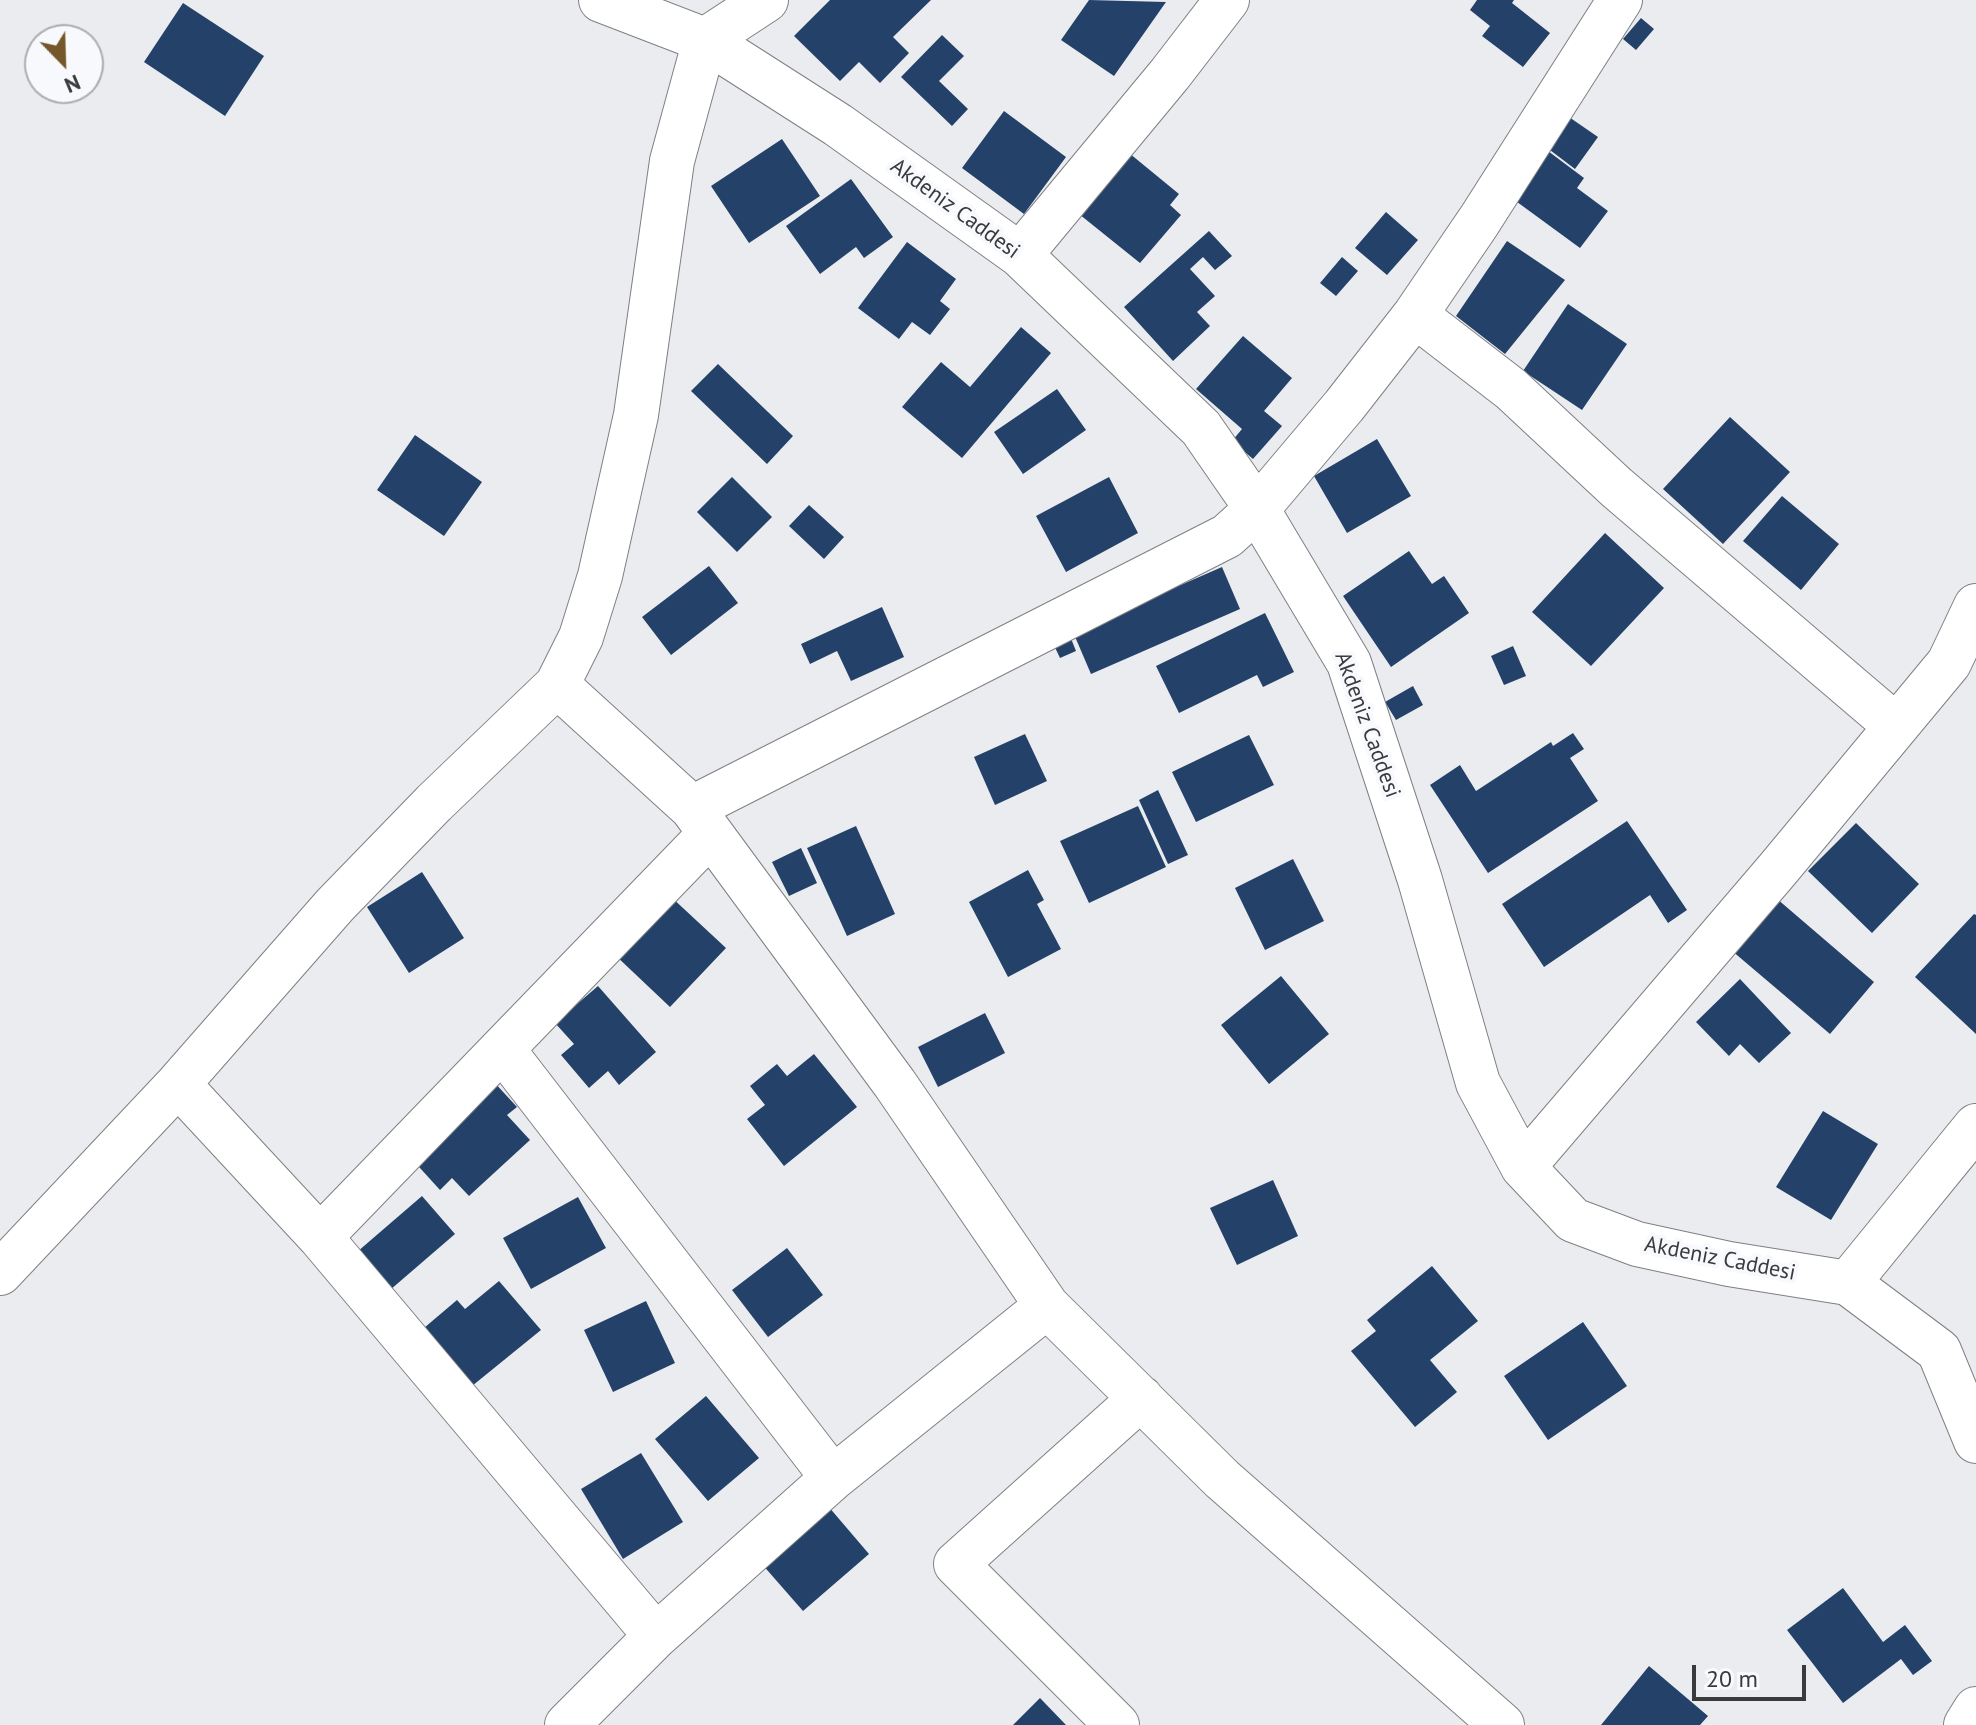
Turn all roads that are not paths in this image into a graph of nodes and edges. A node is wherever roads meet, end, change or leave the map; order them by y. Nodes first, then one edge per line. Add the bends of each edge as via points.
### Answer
1 (601, 0) edge
2 (766, 0) edge
3 (1227, 0) edge
4 (1620, 0) edge
5 (705, 40) junction
6 (1020, 255) junction
7 (1415, 315) junction
8 (1257, 509) junction
9 (1975, 613) edge
10 (557, 685) junction
11 (1896, 726) junction
12 (701, 821) junction
13 (503, 1050) junction
14 (178, 1084) junction
15 (1976, 1126) edge
16 (1523, 1167) junction
17 (320, 1237) junction
18 (0, 1273) edge
19 (1848, 1283) junction
20 (1047, 1306) junction
21 (1141, 1398) junction
22 (1976, 1441) edge
23 (833, 1478) junction
24 (656, 1636) junction
25 (1976, 1709) edge
26 (567, 1725) edge
27 (1117, 1725) edge
28 (1502, 1725) edge
29 (1966, 1725) edge

1 - 5 street, Akdeniz Caddesi
2 - 5 street
3 - 6 street
4 - 7 street
5 - 6 street, Akdeniz Caddesi via 838,125
5 - 10 street via 672,161 636,415 603,561 581,637
6 - 8 street, Akdeniz Caddesi via 1201,428
7 - 8 street
7 - 11 street via 1511,389 1616,487
8 - 12 street via 1227,536
8 - 16 street, Akdeniz Caddesi via 1349,663 1420,880 1478,1083
9 - 11 street via 1949,663
10 - 12 street
10 - 14 street via 335,905
11 - 16 street
12 - 13 street
12 - 20 street via 895,1084
13 - 17 street
13 - 23 street
14 - 17 street
14 - 18 street
15 - 19 street
16 - 19 street, Akdeniz Caddesi via 1573,1220 1637,1244
17 - 24 street
19 - 22 street, Akdeniz Caddesi via 1939,1351
20 - 21 street
20 - 23 street
21 - 27 street via 956,1564
21 - 28 street via 1222,1479
23 - 24 street
24 - 26 street
25 - 29 street

